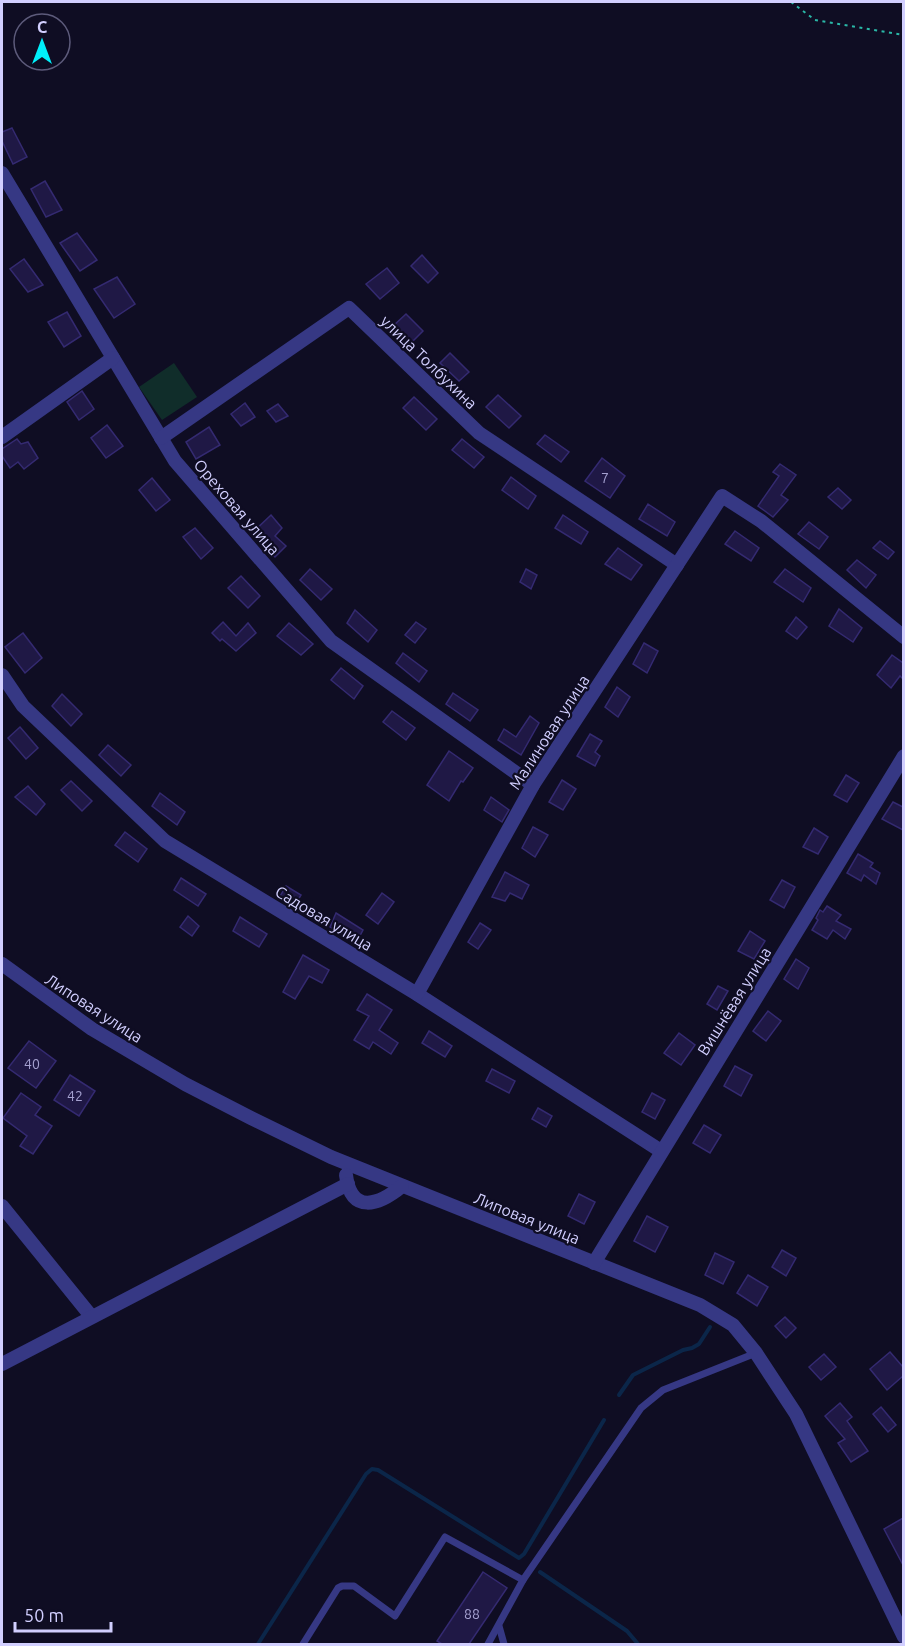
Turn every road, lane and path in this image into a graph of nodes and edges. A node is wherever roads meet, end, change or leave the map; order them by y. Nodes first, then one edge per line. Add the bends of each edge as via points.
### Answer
1 (791, 2) edge
2 (903, 35) edge
3 (2, 173) edge
4 (112, 358) junction
5 (2, 437) edge
6 (161, 438) junction
7 (677, 565) junction
8 (903, 637) edge
9 (2, 675) edge
10 (903, 756) edge
11 (533, 785) junction
12 (2, 964) edge
13 (417, 994) junction
14 (661, 1151) junction
15 (348, 1164) junction
16 (348, 1184) junction
17 (402, 1186) junction
18 (2, 1206) edge
19 (594, 1263) junction
20 (91, 1316) junction
21 (756, 1353) junction
22 (2, 1364) edge
23 (523, 1580) junction
24 (499, 1626) junction
25 (903, 1637) edge
26 (303, 1644) edge
27 (488, 1644) edge
28 (504, 1644) edge

1 - 2 path via 815,20
3 - 4 street, Ореховая улица
4 - 5 street
4 - 6 street, Ореховая улица
6 - 7 street, улица Толбухина via 349,308 479,433
6 - 11 street, Ореховая улица via 175,461 331,641
7 - 8 street, Малиновая улица via 722,496 761,521
7 - 11 street, Малиновая улица
9 - 13 street, Садовая улица via 23,706 165,841
10 - 14 street, Вишнёвая улица
11 - 13 street, Малиновая улица
12 - 15 street, Липовая улица via 92,1029 165,1072
13 - 14 street, Садовая улица
14 - 19 street, Вишнёвая улица
15 - 16 street
15 - 17 street, Липовая улица
16 - 17 street via 357,1200 365,1203 380,1201
16 - 20 street
17 - 19 street, Липовая улица
18 - 20 street
19 - 21 street, Липовая улица via 700,1305 733,1325
20 - 22 street
21 - 23 lane via 663,1390 641,1408
21 - 25 street, Липовая улица via 796,1414
23 - 24 lane
23 - 26 lane via 445,1537 395,1616 354,1586 342,1586
24 - 27 lane
24 - 28 lane

